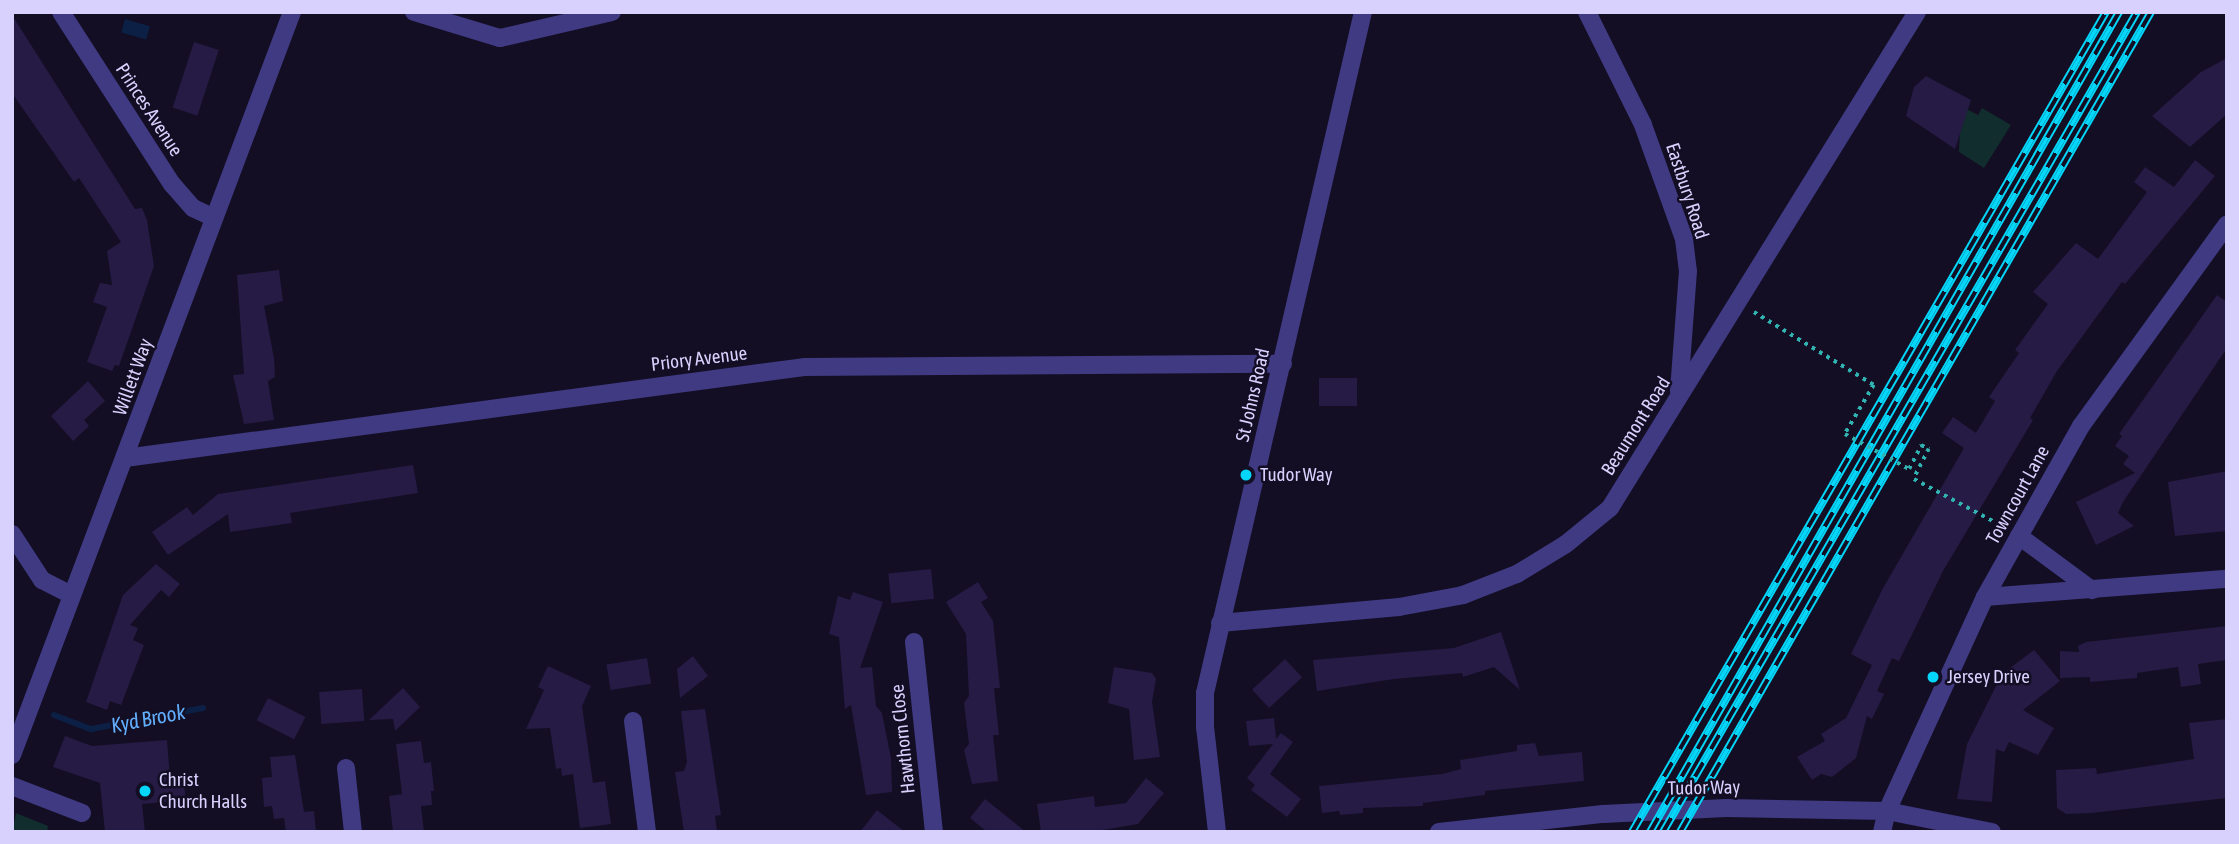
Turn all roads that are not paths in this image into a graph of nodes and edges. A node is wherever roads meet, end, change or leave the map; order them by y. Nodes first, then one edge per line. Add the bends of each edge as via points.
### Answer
1 (61, 12) edge
2 (292, 12) edge
3 (414, 12) edge
4 (612, 12) edge
5 (1363, 12) edge
6 (1587, 12) edge
7 (1917, 12) edge
8 (214, 218) junction
9 (2227, 224) edge
10 (1283, 364) junction
11 (1678, 396) junction
12 (125, 458) junction
13 (12, 534) edge
14 (2019, 536) junction
15 (2227, 579) edge
16 (2092, 590) junction
17 (71, 595) junction
18 (1985, 597) junction
19 (1220, 623) junction
20 (914, 642) dead end
21 (633, 721) dead end
22 (12, 755) edge
23 (346, 768) dead end
24 (12, 786) edge
25 (1887, 811) junction
26 (82, 813) dead end
27 (353, 832) edge
28 (647, 832) edge
29 (934, 832) edge
30 (1217, 832) edge
31 (1439, 832) edge
32 (1882, 832) edge
33 (1992, 832) edge

1 - 8 street, Princes Avenue via 172,184 193,208
2 - 8 street, Willett Way
3 - 4 street via 500,38
5 - 10 street, St Johns Road
6 - 11 street, Eastbury Road via 1643,125 1684,239 1688,271
7 - 11 street, Beaumont Road
8 - 12 street, Willett Way
9 - 14 street, Towncourt Lane via 2081,426
10 - 12 street, Priory Avenue via 804,367
10 - 19 street, St Johns Road
11 - 19 street, Beaumont Road via 1610,508 1566,544 1517,574 1463,595 1399,607
12 - 17 street, Willett Way
13 - 17 street via 42,580
14 - 16 street
14 - 18 street, Towncourt Lane
15 - 16 street
16 - 18 street
17 - 22 street, Willett Way
18 - 25 street, Towncourt Lane
19 - 30 street, St Johns Road via 1205,693
20 - 29 street, Hawthorn Close
21 - 28 street
23 - 27 street
24 - 26 street
25 - 31 street, Tudor Way via 1651,811
25 - 32 street, Towncourt Lane
25 - 33 street, Tudor Way

